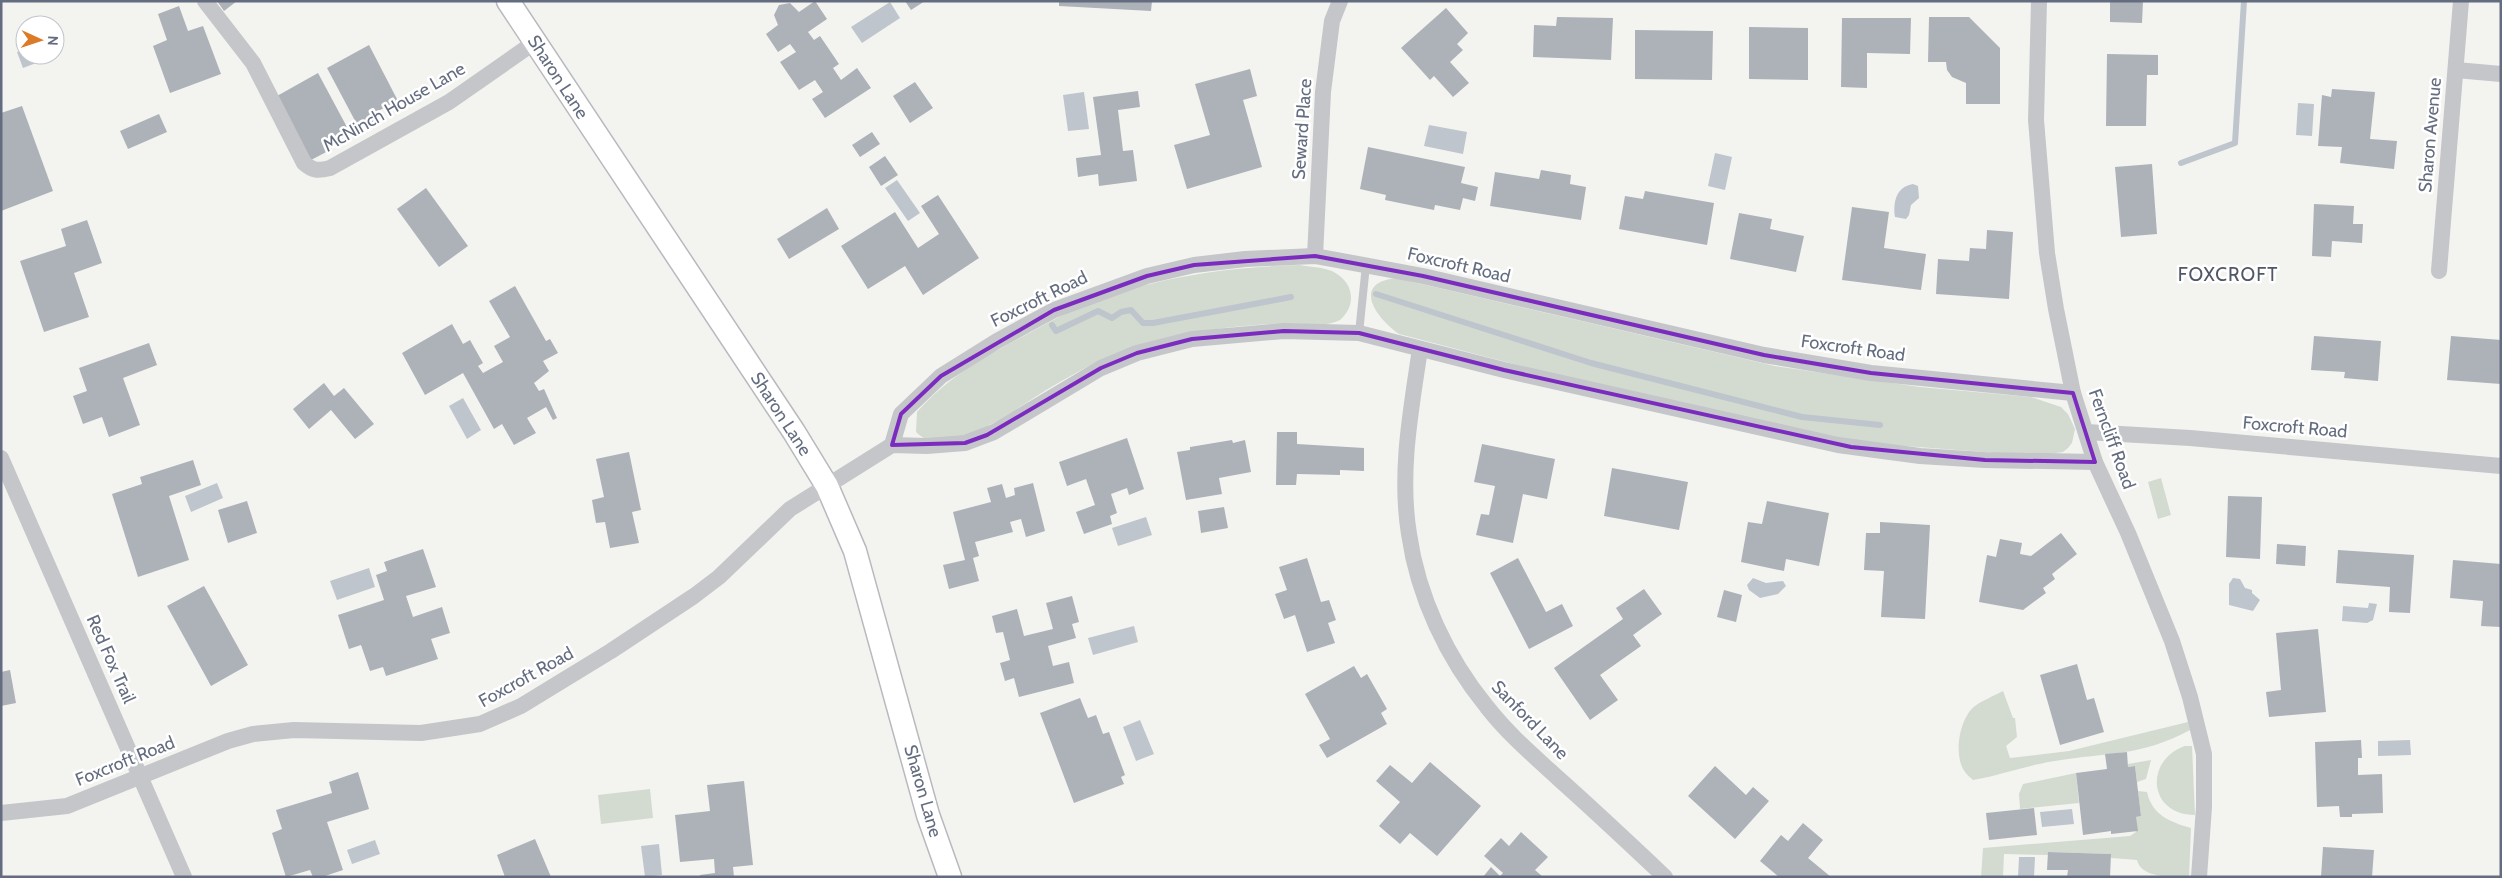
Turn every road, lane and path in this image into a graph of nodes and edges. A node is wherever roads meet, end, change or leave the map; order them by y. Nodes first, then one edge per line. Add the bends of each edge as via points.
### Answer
1 (205, 1) edge
2 (508, 1) edge
3 (2039, 1) edge
4 (2461, 1) edge
5 (1336, 3) edge
6 (535, 42) junction
7 (2456, 70) junction
8 (2501, 74) edge
9 (1315, 256) junction
10 (1366, 265) junction
11 (2439, 271) dead end
12 (1359, 333) junction
13 (1420, 349) junction
14 (2073, 393) junction
15 (2086, 432) junction
16 (892, 445) junction
17 (1, 458) edge
18 (2095, 462) junction
19 (2501, 466) edge
20 (827, 486) junction
21 (140, 776) junction
22 (1, 813) edge
23 (184, 877) edge
24 (950, 877) edge
25 (1665, 877) edge
26 (2199, 877) edge

1 - 6 street, McNinch House Lane via 253,63 304,163 319,171 330,168 449,102
2 - 6 main road, Sharon Lane
3 - 14 street, Ferncliff Road via 2036,120 2056,309
4 - 7 street, Sharon Avenue
5 - 9 street, Seward Place via 1323,92
6 - 20 main road, Sharon Lane
7 - 8 street
7 - 11 street, Sharon Avenue
9 - 10 street, Foxcroft Road
9 - 16 street, Foxcroft Road via 1194,265 1147,276 1054,310 941,376 901,414
10 - 12 lane
10 - 14 street, Foxcroft Road via 1764,354 1871,373
12 - 13 street
12 - 16 street via 1284,330 1192,339 1137,353 1101,368 1009,423 966,443
13 - 18 street via 1838,445 1977,460
13 - 25 street, Sanford Lane via 1407,439 1406,503 1409,534 1422,589 1447,650 1486,706 1514,737
14 - 15 street, Ferncliff Road
15 - 18 street, Ferncliff Road
15 - 19 street, Foxcroft Road via 2190,438
16 - 20 street, Foxcroft Road
17 - 21 street, Red Fox Trail
18 - 26 street, Ferncliff Road via 2165,624 2190,697 2204,754
20 - 21 street, Foxcroft Road via 790,509 719,577 694,596 521,706 480,724 421,733 294,730 252,734
20 - 24 main road, Sharon Lane via 861,569 928,815
21 - 22 street, Foxcroft Road via 67,806
21 - 23 street, Red Fox Trail

